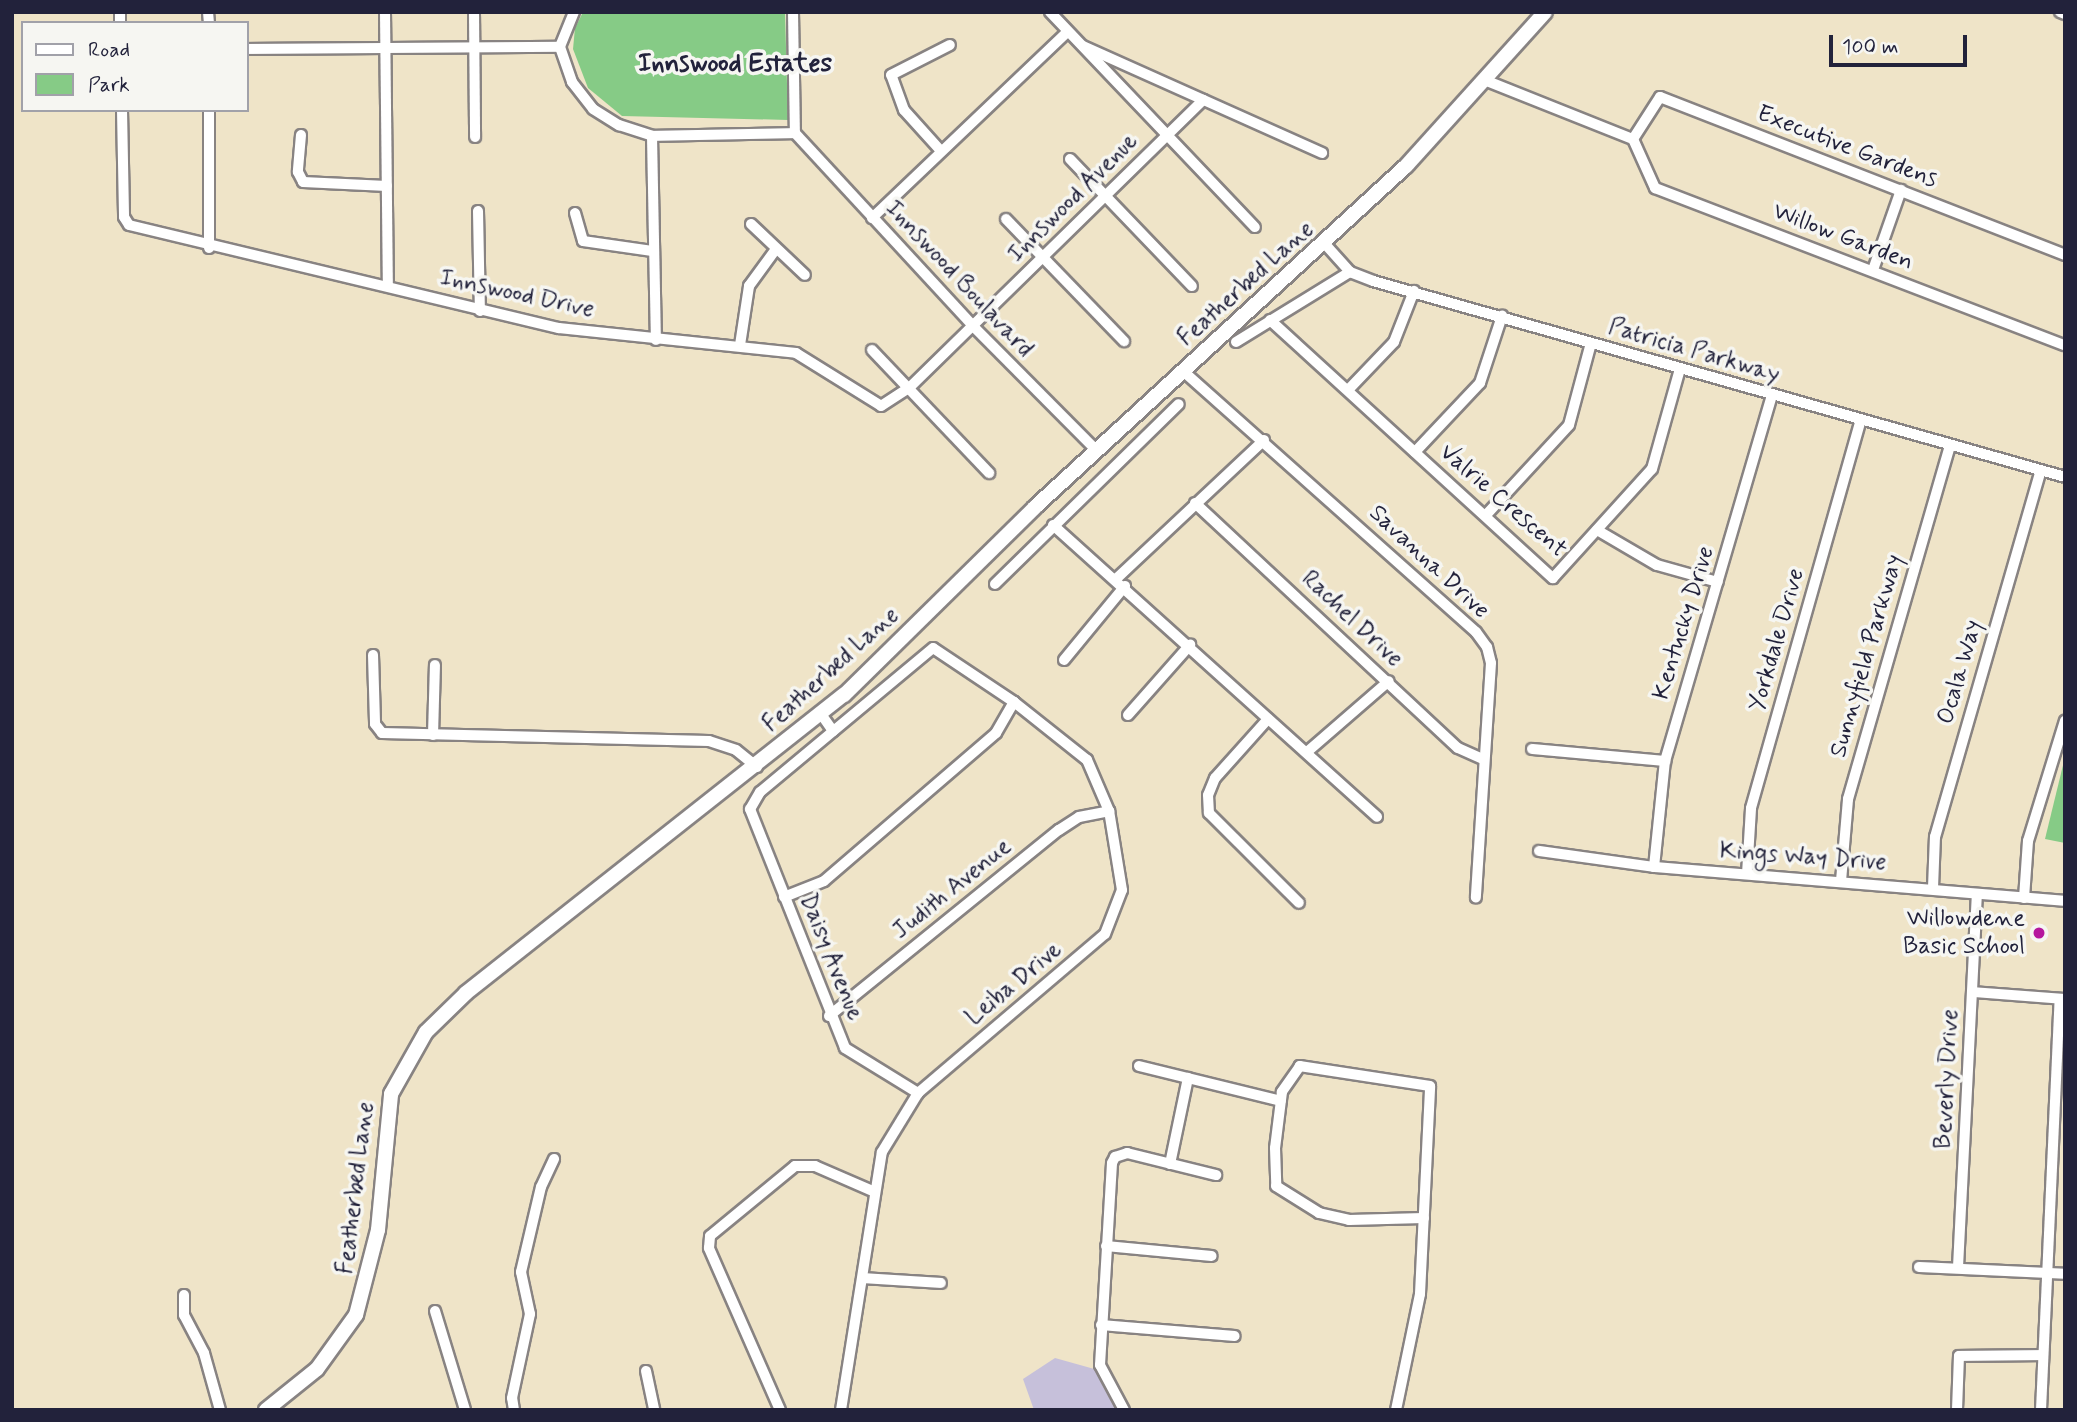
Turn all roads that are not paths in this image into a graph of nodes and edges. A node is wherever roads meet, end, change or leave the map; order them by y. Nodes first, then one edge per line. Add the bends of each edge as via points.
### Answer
1 (385, 12) edge
2 (474, 12) edge
3 (574, 12) edge
4 (793, 12) edge
5 (1050, 12) edge
6 (1545, 12) edge
7 (1066, 33) junction
8 (1077, 44) junction
9 (950, 45) dead end
10 (560, 47) junction
11 (248, 50) edge
12 (386, 51) junction
13 (473, 51) junction
14 (1487, 81) junction
15 (1203, 100) junction
16 (122, 112) edge
17 (209, 112) edge
18 (794, 133) junction
19 (301, 135) dead end
20 (1166, 135) junction
21 (475, 136) dead end
22 (652, 136) junction
23 (1633, 139) junction
24 (941, 151) junction
25 (1322, 153) dead end
26 (1070, 159) dead end
27 (387, 186) junction
28 (1901, 190) junction
29 (1104, 195) junction
30 (478, 211) dead end
31 (575, 212) dead end
32 (872, 218) junction
33 (1006, 219) dead end
34 (751, 224) dead end
35 (1255, 227) dead end
36 (1325, 244) junction
37 (209, 248) junction
38 (776, 249) junction
39 (652, 251) junction
40 (2065, 255) edge
41 (1044, 259) junction
42 (1873, 270) junction
43 (1350, 272) junction
44 (805, 275) dead end
45 (388, 286) junction
46 (1192, 286) dead end
47 (1414, 291) junction
48 (480, 311) junction
49 (1502, 316) junction
50 (1270, 320) junction
51 (973, 326) junction
52 (656, 340) junction
53 (1124, 341) dead end
54 (1236, 342) dead end
55 (1591, 343) junction
56 (740, 345) junction
57 (2065, 345) edge
58 (872, 350) dead end
59 (1680, 369) junction
60 (1184, 371) junction
61 (909, 388) junction
62 (1349, 389) junction
63 (1772, 394) junction
64 (1179, 404) dead end
65 (1861, 420) junction
66 (1264, 440) junction
67 (1950, 445) junction
68 (1096, 450) junction
69 (1415, 452) junction
70 (2041, 470) junction
71 (989, 473) dead end
72 (2065, 477) edge
73 (1195, 503) junction
74 (1486, 515) junction
75 (1053, 525) junction
76 (1597, 530) junction
77 (1120, 582) junction
78 (1718, 582) junction
79 (995, 584) dead end
80 (1190, 645) junction
81 (373, 655) dead end
82 (1064, 660) dead end
83 (435, 665) dead end
84 (1389, 681) junction
85 (1014, 702) junction
86 (821, 714) junction
87 (1128, 715) dead end
88 (1268, 719) junction
89 (2065, 721) edge
90 (833, 732) junction
91 (433, 735) junction
92 (1532, 749) dead end
93 (1307, 752) junction
94 (1483, 759) junction
95 (1665, 761) junction
96 (757, 767) junction
97 (1109, 811) junction
98 (1377, 817) dead end
99 (1539, 851) dead end
100 (1654, 867) junction
101 (1747, 874) junction
102 (1841, 881) junction
103 (1933, 888) junction
104 (1978, 894) junction
105 (784, 897) junction
106 (1476, 898) dead end
107 (2024, 898) junction
108 (2065, 901) edge
109 (1299, 903) dead end
110 (1973, 992) junction
111 (2062, 999) edge
112 (829, 1016) junction
113 (1139, 1066) dead end
114 (1188, 1078) junction
115 (918, 1093) junction
116 (1281, 1101) junction
117 (554, 1159) dead end
118 (1170, 1164) junction
119 (1216, 1175) dead end
120 (874, 1192) junction
121 (1424, 1218) junction
122 (1106, 1246) junction
123 (1212, 1256) dead end
124 (1919, 1267) dead end
125 (1958, 1267) junction
126 (2047, 1273) junction
127 (2065, 1274) edge
128 (863, 1278) junction
129 (941, 1283) dead end
130 (184, 1295) dead end
131 (435, 1311) dead end
132 (1101, 1325) junction
133 (1235, 1336) dead end
134 (2043, 1355) junction
135 (646, 1371) dead end
136 (220, 1410) edge
137 (266, 1410) edge
138 (465, 1410) edge
139 (514, 1410) edge
140 (654, 1410) edge
141 (780, 1410) edge
142 (841, 1410) edge
143 (1124, 1410) edge
144 (1396, 1410) edge
145 (1957, 1410) edge
146 (2041, 1410) edge

1 - 12 street
2 - 13 street
3 - 10 street
4 - 18 street
5 - 7 street
6 - 14 main road, Featherbed Lane
7 - 8 street
7 - 24 street
8 - 15 street
8 - 20 street
9 - 24 street via 891,75 904,110
10 - 13 street
10 - 22 street via 572,82 593,109
11 - 12 street
12 - 13 street
12 - 27 street
13 - 21 street
14 - 23 street
14 - 36 main road, Featherbed Lane
15 - 20 street, Innswood Avenue
15 - 25 street
16 - 37 street, Innswood Drive via 126,222
17 - 37 street
18 - 22 street
18 - 32 street, Innswood Boulavard
19 - 27 street via 298,172 303,182
20 - 29 street, Innswood Avenue
20 - 35 street
22 - 39 street
23 - 28 street, Executive Gardens via 1660,97
23 - 42 street, Willow Garden via 1655,188
24 - 32 street
26 - 29 street
27 - 45 street
28 - 40 street, Executive Gardens
28 - 42 street
29 - 41 street, Innswood Avenue
29 - 46 street
30 - 48 street
31 - 39 street via 583,241
32 - 51 street, Innswood Boulavard
33 - 41 street
34 - 38 street
36 - 43 street
36 - 60 main road, Featherbed Lane
37 - 45 street, Innswood Drive
38 - 44 street
38 - 56 street via 749,286
39 - 52 street
41 - 51 street, Innswood Avenue
41 - 53 street
42 - 57 street, Willow Garden
43 - 47 street, Patricia Parkway
43 - 50 street
45 - 48 street, Innswood Drive
47 - 49 street, Patricia Parkway
47 - 62 street via 1394,342
48 - 52 street, Innswood Drive via 559,328
49 - 55 street, Patricia Parkway
49 - 69 street via 1480,383
50 - 54 street
50 - 62 street, Valrie Crescent
51 - 61 street, Innswood Drive
51 - 68 street, Innswood Boulavard
52 - 56 street, Innswood Drive
55 - 59 street, Patricia Parkway
55 - 74 street via 1569,425
56 - 61 street, Innswood Drive via 814,359 881,406
58 - 61 street
59 - 63 street, Patricia Parkway
59 - 76 street, Valrie Crescent via 1652,469
60 - 66 street, Savanna Drive
60 - 68 main road, Featherbed Lane
61 - 71 street
62 - 69 street, Valrie Crescent
63 - 65 street, Patricia Parkway
63 - 78 street, Kentucky Drive
64 - 75 street
65 - 67 street, Patricia Parkway
65 - 101 street, Yorkdale Drive via 1751,808
66 - 73 street
66 - 94 street, Savanna Drive via 1476,632 1487,648 1491,663
67 - 70 street, Patricia Parkway
67 - 102 street, Sunnyfield Parkway via 1848,799
68 - 86 main road, Featherbed Lane
69 - 74 street, Valrie Crescent
70 - 72 street, Patricia Parkway
70 - 103 street, Ocala Way via 1935,837
73 - 77 street
73 - 84 street, Rachel Drive
74 - 76 street, Valrie Crescent via 1553,578
75 - 77 street
75 - 79 street
76 - 78 street via 1657,565
77 - 80 street
77 - 82 street
78 - 95 street, Kentucky Drive
80 - 87 street
80 - 88 street
81 - 91 street via 376,729
83 - 91 street
84 - 93 street
84 - 94 street, Rachel Drive via 1458,748
85 - 90 street, Leiba Drive via 933,648
85 - 97 street, Leiba Drive via 1087,760
85 - 105 street via 996,733 824,881
86 - 90 street
86 - 96 main road, Featherbed Lane
88 - 93 street
88 - 109 street via 1215,778 1208,795 1209,813
89 - 107 street via 2028,841
90 - 105 street, Daisy Avenue via 753,802 754,820
91 - 96 street via 709,741 736,750
92 - 95 street
93 - 98 street
94 - 106 street, Savanna Drive
95 - 100 street, Kentucky Drive
96 - 137 main road, Featherbed Lane via 466,993 426,1032 391,1094 377,1230 356,1315 317,1368
97 - 112 street, Judith Avenue via 1079,817 1059,830
97 - 115 street, Leiba Drive via 1122,890 1105,934
99 - 100 street, Kings Way Drive
100 - 101 street, Kings Way Drive
101 - 102 street, Kings Way Drive
102 - 103 street, Kings Way Drive
103 - 104 street, Kings Way Drive
104 - 107 street, Kings Way Drive
104 - 110 street, Beverly Drive
105 - 112 street, Daisy Avenue
107 - 108 street, Kings Way Drive
110 - 111 street
110 - 125 street, Beverly Drive
111 - 126 street
112 - 115 street, Daisy Avenue via 845,1048
113 - 114 street
114 - 116 street
114 - 118 street
115 - 120 street, Leiba Drive via 882,1152
116 - 121 street via 1276,1185 1319,1213 1339,1218
116 - 121 street via 1300,1066 1430,1086
117 - 139 street via 541,1187 521,1272 530,1314 512,1398
118 - 119 street
118 - 122 street via 1127,1153 1115,1157
120 - 128 street, Leiba Drive
120 - 141 street via 815,1166 795,1166 710,1236 709,1248
121 - 144 street via 1420,1294
122 - 123 street
122 - 132 street
124 - 125 street
125 - 126 street
126 - 127 street
126 - 134 street
128 - 129 street
128 - 142 street, Leiba Drive
130 - 136 street via 184,1315 204,1353
131 - 138 street
132 - 133 street
132 - 143 street via 1100,1364
134 - 145 street via 1959,1356
134 - 146 street
135 - 140 street

